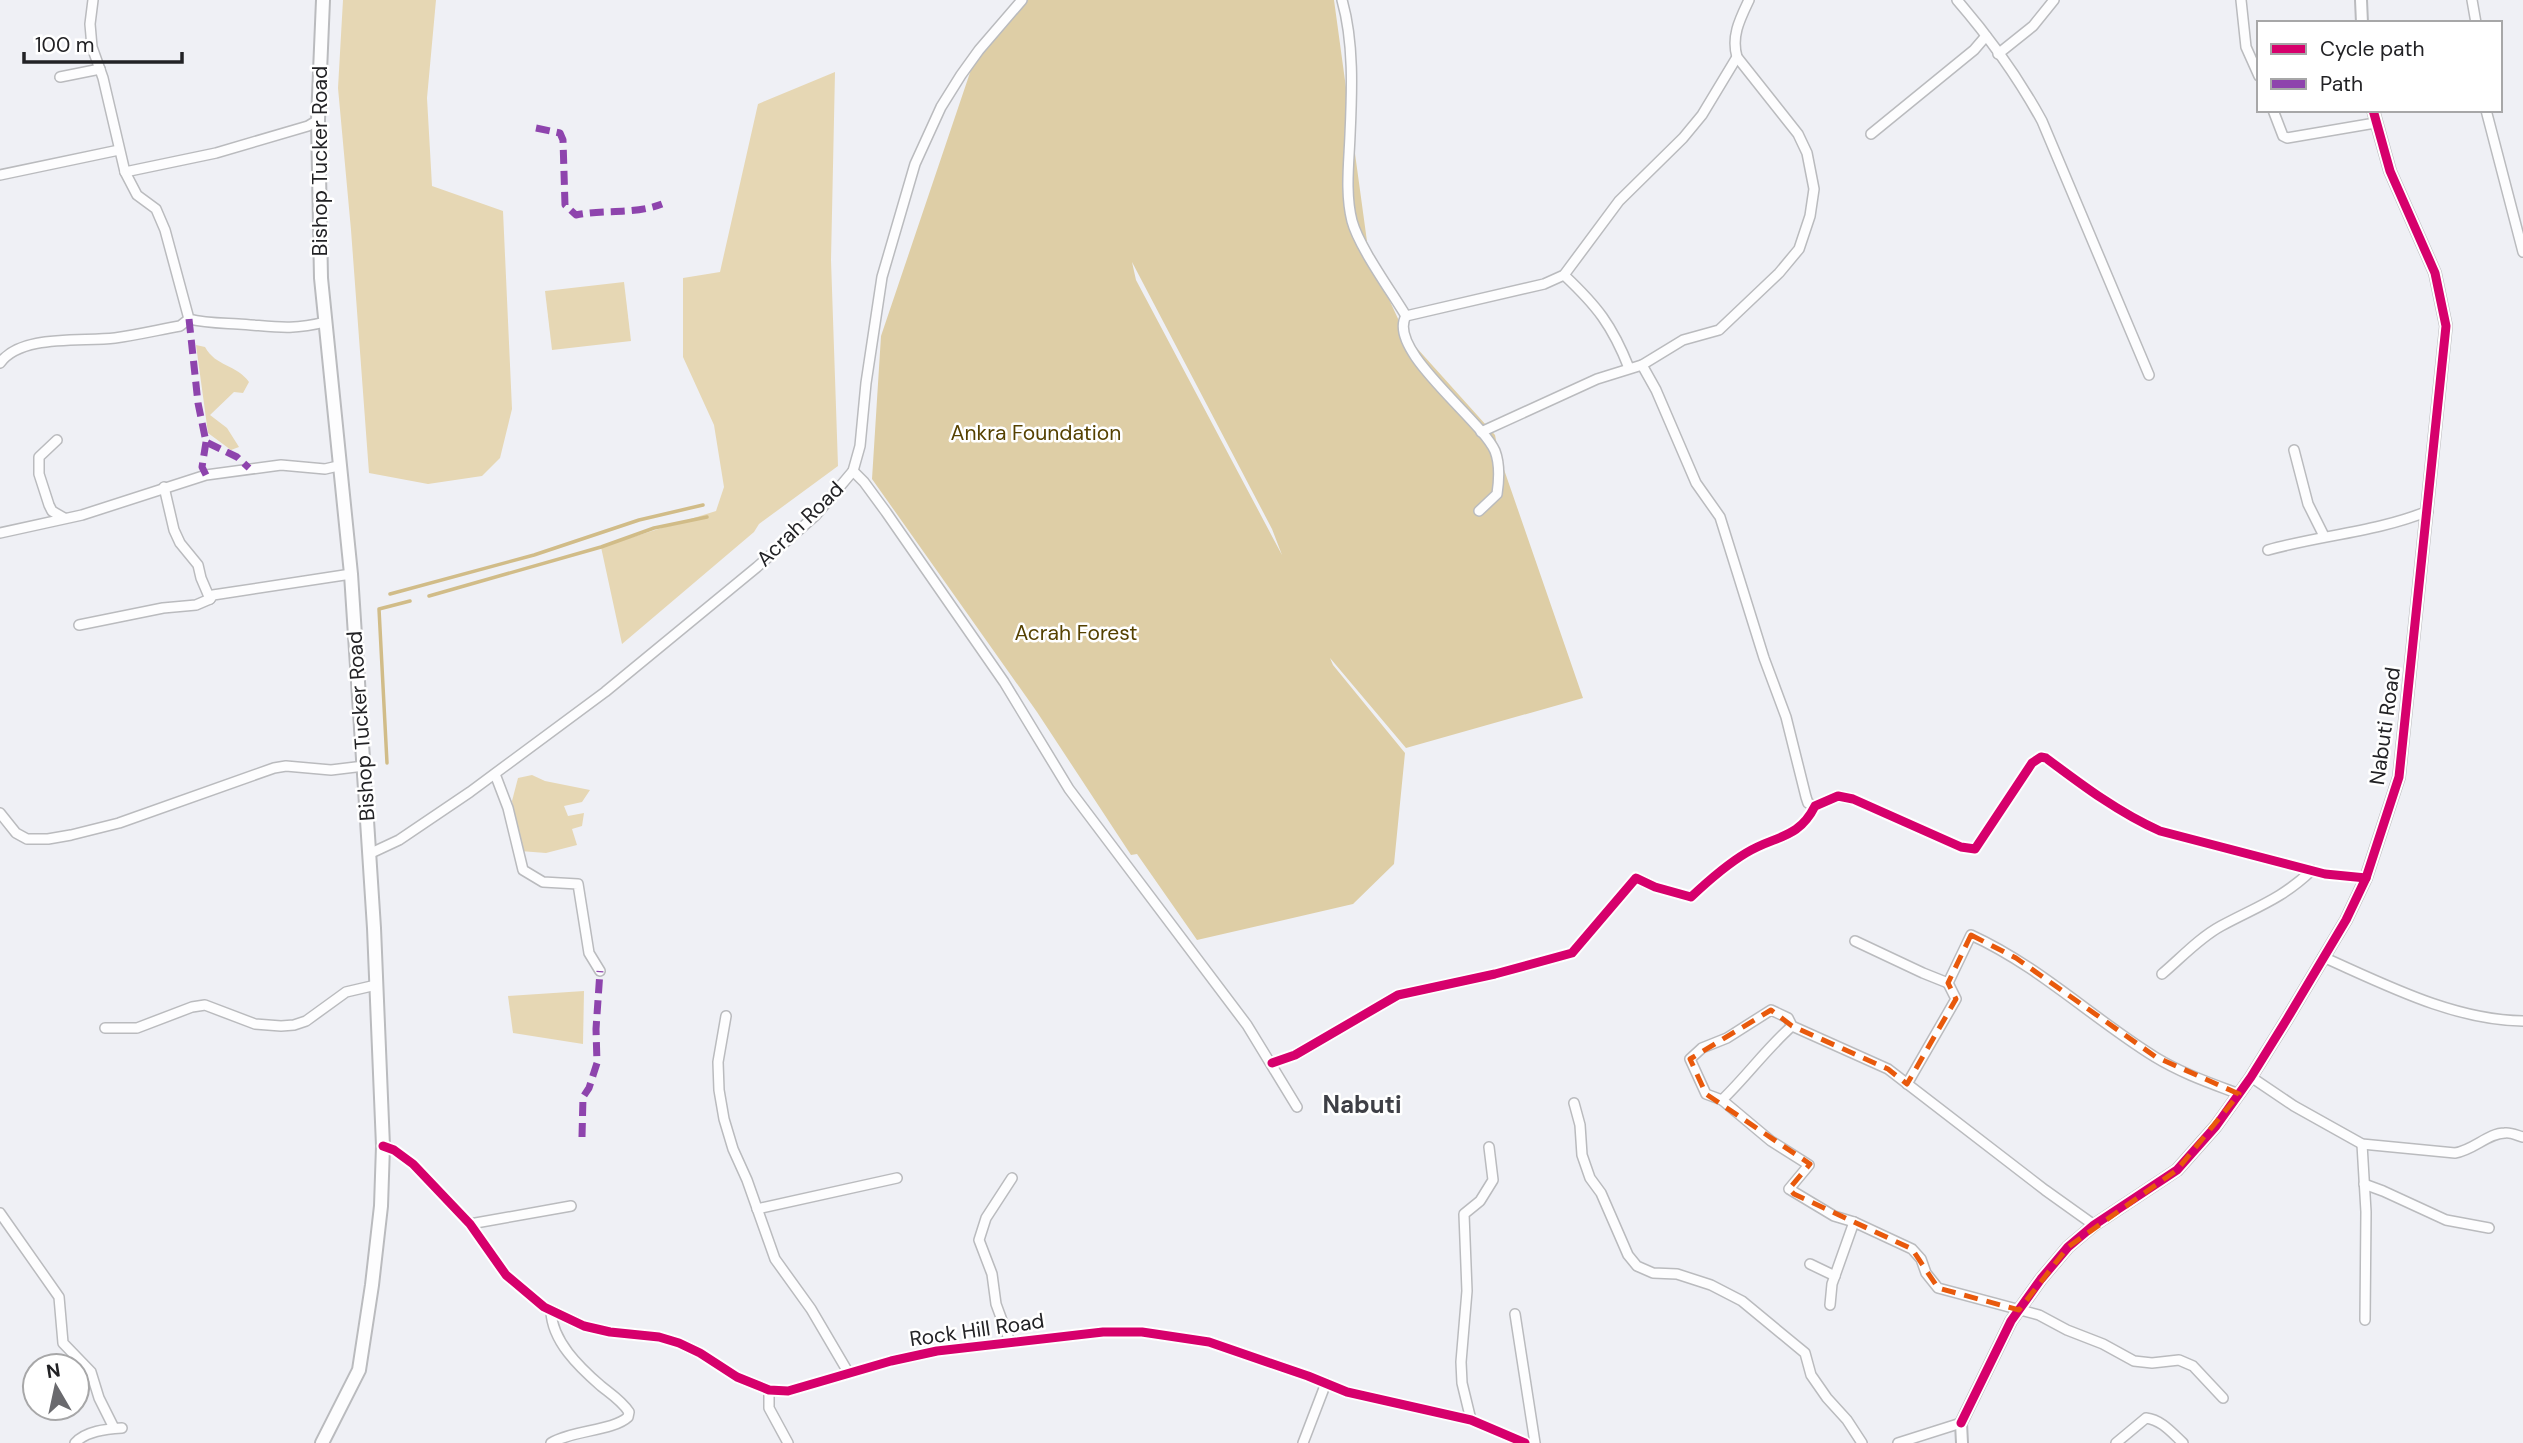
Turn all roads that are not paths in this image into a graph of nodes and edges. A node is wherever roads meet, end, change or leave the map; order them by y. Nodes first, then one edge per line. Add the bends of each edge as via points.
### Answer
1 (93, 0) edge
2 (323, 0) edge
3 (1022, 0) edge
4 (1342, 0) edge
5 (1749, 0) edge
6 (1957, 0) edge
7 (2054, 0) edge
8 (2241, 0) edge
9 (2361, 0) edge
10 (2472, 0) edge
11 (2362, 21) edge
12 (2476, 21) edge
13 (1986, 36) junction
14 (1998, 54) junction
15 (1737, 57) junction
16 (100, 69) junction
17 (2257, 72) edge
18 (60, 77) dead end
19 (2274, 112) edge
20 (2373, 112) edge
21 (2487, 112) edge
22 (318, 120) junction
23 (2375, 123) junction
24 (1871, 134) dead end
25 (120, 150) junction
26 (125, 172) junction
27 (0, 176) edge
28 (2523, 252) edge
29 (1564, 275) junction
30 (1406, 316) junction
31 (189, 318) junction
32 (325, 322) junction
33 (0, 363) edge
34 (1642, 365) junction
35 (1629, 368) junction
36 (2149, 375) dead end
37 (1481, 432) junction
38 (57, 440) dead end
39 (2294, 450) dead end
40 (338, 467) junction
41 (853, 471) junction
42 (164, 488) junction
43 (1479, 511) dead end
44 (2428, 511) junction
45 (64, 518) junction
46 (0, 533) edge
47 (2324, 536) junction
48 (2268, 550) dead end
49 (351, 574) junction
50 (210, 599) junction
51 (79, 625) dead end
52 (364, 766) junction
53 (495, 774) junction
54 (1815, 806) junction
55 (0, 813) edge
56 (369, 854) junction
57 (2312, 870) junction
58 (2366, 878) junction
59 (1855, 941) dead end
60 (2323, 957) junction
61 (600, 971) dead end
62 (2162, 974) dead end
63 (1948, 983) junction
64 (376, 985) junction
65 (726, 1016) dead end
66 (2523, 1021) edge
67 (1792, 1026) junction
68 (105, 1028) dead end
69 (1272, 1063) junction
70 (2251, 1077) junction
71 (1907, 1084) junction
72 (2239, 1094) junction
73 (1722, 1100) junction
74 (1574, 1103) dead end
75 (1297, 1107) dead end
76 (2523, 1137) edge
77 (2362, 1144) junction
78 (383, 1146) junction
79 (1489, 1147) dead end
80 (897, 1178) dead end
81 (1012, 1178) dead end
82 (2364, 1184) junction
83 (571, 1206) dead end
84 (757, 1209) junction
85 (0, 1213) edge
86 (1854, 1222) junction
87 (470, 1224) junction
88 (2094, 1225) junction
89 (2489, 1228) dead end
90 (1810, 1264) dead end
91 (1835, 1276) junction
92 (1830, 1305) dead end
93 (2019, 1310) junction
94 (551, 1311) junction
95 (1515, 1314) dead end
96 (2365, 1320) dead end
97 (1010, 1342) junction
98 (848, 1372) junction
99 (1326, 1383) junction
100 (769, 1390) junction
101 (2223, 1398) dead end
102 (1471, 1420) junction
103 (1961, 1423) junction
104 (75, 1443) edge
105 (323, 1443) edge
106 (551, 1443) edge
107 (788, 1443) edge
108 (1303, 1443) edge
109 (1525, 1443) edge
110 (1535, 1443) edge
111 (1862, 1443) edge
112 (1898, 1443) edge
113 (1962, 1443) edge
114 (2116, 1443) edge
115 (2183, 1443) edge

1 - 16 street via 90,24
2 - 22 main road, Bishop Tucker Road
3 - 41 street, Acrah Road via 961,75 915,164 882,277
4 - 30 street via 1351,81 1348,175 1352,222
5 - 15 street via 1734,42
6 - 13 street
7 - 14 street via 2033,26
8 - 17 street via 2246,47
9 - 11 street
10 - 12 street
13 - 14 street
13 - 24 street via 1975,51
14 - 36 street via 2026,91 2047,131
15 - 29 street via 1702,116 1619,201
15 - 34 street via 1804,144 1814,189 1805,237 1779,273 1719,330 1683,340
16 - 18 street
16 - 25 street
19 - 23 street via 2287,138
20 - 23 street, Nabuti Road
21 - 28 street
22 - 26 street via 216,153
22 - 32 main road, Bishop Tucker Road
23 - 44 street, Nabuti Road via 2390,171 2435,273 2446,326
25 - 26 street
25 - 27 street
26 - 31 street via 137,195 156,209
29 - 30 street via 1544,284
29 - 35 street via 1602,314
30 - 37 street via 1402,328 1406,341 1441,389
31 - 32 street via 277,329
31 - 33 street via 180,326 113,338 25,346 9,352
32 - 40 main road, Bishop Tucker Road
34 - 35 street
34 - 54 street via 1696,483 1720,517 1786,717 1806,797
35 - 37 street
37 - 43 street via 1495,452 1499,480 1497,495
38 - 45 street via 39,457 39,474 52,511
39 - 47 street via 2308,504
40 - 42 street via 281,465 230,470
40 - 49 main road, Bishop Tucker Road
41 - 53 street, Acrah Road via 816,514 757,567 605,692
41 - 69 street via 1004,682 1069,789
42 - 45 street
42 - 50 street via 174,530 198,565
44 - 47 street via 2396,523
44 - 58 street, Nabuti Road via 2399,777
45 - 46 street
47 - 48 street
49 - 50 street
49 - 52 main road, Bishop Tucker Road
50 - 51 street
52 - 55 street via 274,768 119,823 48,839 27,839
52 - 56 main road, Bishop Tucker Road
53 - 56 street, Acrah Road via 399,840
53 - 61 street via 523,870 543,881 578,884 589,953
54 - 57 street via 1838,796 1853,799 1975,849 2032,763 2041,757 2141,823
54 - 69 street via 1807,821 1792,832 1747,852 1690,897 1636,878 1572,953 1398,995
56 - 64 main road, Bishop Tucker Road
57 - 58 street
57 - 62 street via 2273,901 2219,927
58 - 60 street, Nabuti Road
59 - 63 street
60 - 66 street via 2435,1003 2474,1015
60 - 70 street, Nabuti Road
63 - 71 street via 1956,999
63 - 72 street via 1971,935 2026,965 2156,1057
64 - 68 street via 346,992 294,1025 255,1024 205,1004 137,1028
64 - 78 main road, Bishop Tucker Road
65 - 84 street via 718,1062 719,1090 733,1149
67 - 71 street via 1888,1069
67 - 73 street
67 - 73 street via 1788,1018 1771,1010 1690,1059 1706,1094
69 - 75 street
70 - 72 street, Nabuti Road
70 - 77 street
71 - 88 street
72 - 88 street, Nabuti Road via 2177,1170
73 - 86 street via 1771,1141 1809,1165 1789,1189 1834,1216
74 - 111 street via 1590,1178 1637,1266 1711,1285 1742,1301 1805,1353 1811,1375
76 - 77 street via 2506,1132 2455,1153
77 - 82 street
78 - 87 street, Rock Hill Road via 413,1164
78 - 105 main road, Bishop Tucker Road via 381,1206 359,1370
79 - 102 street via 1493,1180 1480,1201 1464,1214 1467,1291 1461,1362
80 - 84 street
81 - 97 street via 986,1218 979,1240
82 - 89 street via 2446,1220
82 - 96 street
83 - 87 street
84 - 98 street via 775,1259
85 - 104 street via 59,1297 63,1343 91,1372 99,1398 118,1428 80,1437
86 - 91 street
86 - 93 street via 1912,1249 1938,1288
87 - 94 street, Rock Hill Road via 506,1275
88 - 93 street, Nabuti Road via 2068,1247
90 - 91 street
91 - 92 street
93 - 101 street via 2039,1315 2134,1361 2179,1360 2193,1366
93 - 103 street, Nabuti Road
94 - 100 street, Rock Hill Road via 584,1326 679,1343
94 - 106 street via 559,1340 629,1412 620,1423
95 - 110 street
97 - 98 street, Rock Hill Road via 937,1351
97 - 99 street, Rock Hill Road via 1103,1332 1177,1336 1209,1342
98 - 100 street, Rock Hill Road via 788,1391
99 - 102 street, Rock Hill Road via 1385,1402
99 - 108 street
100 - 107 street via 769,1408
102 - 109 street, Rock Hill Road
103 - 112 street
103 - 113 street
114 - 115 street via 2146,1418 2167,1427

